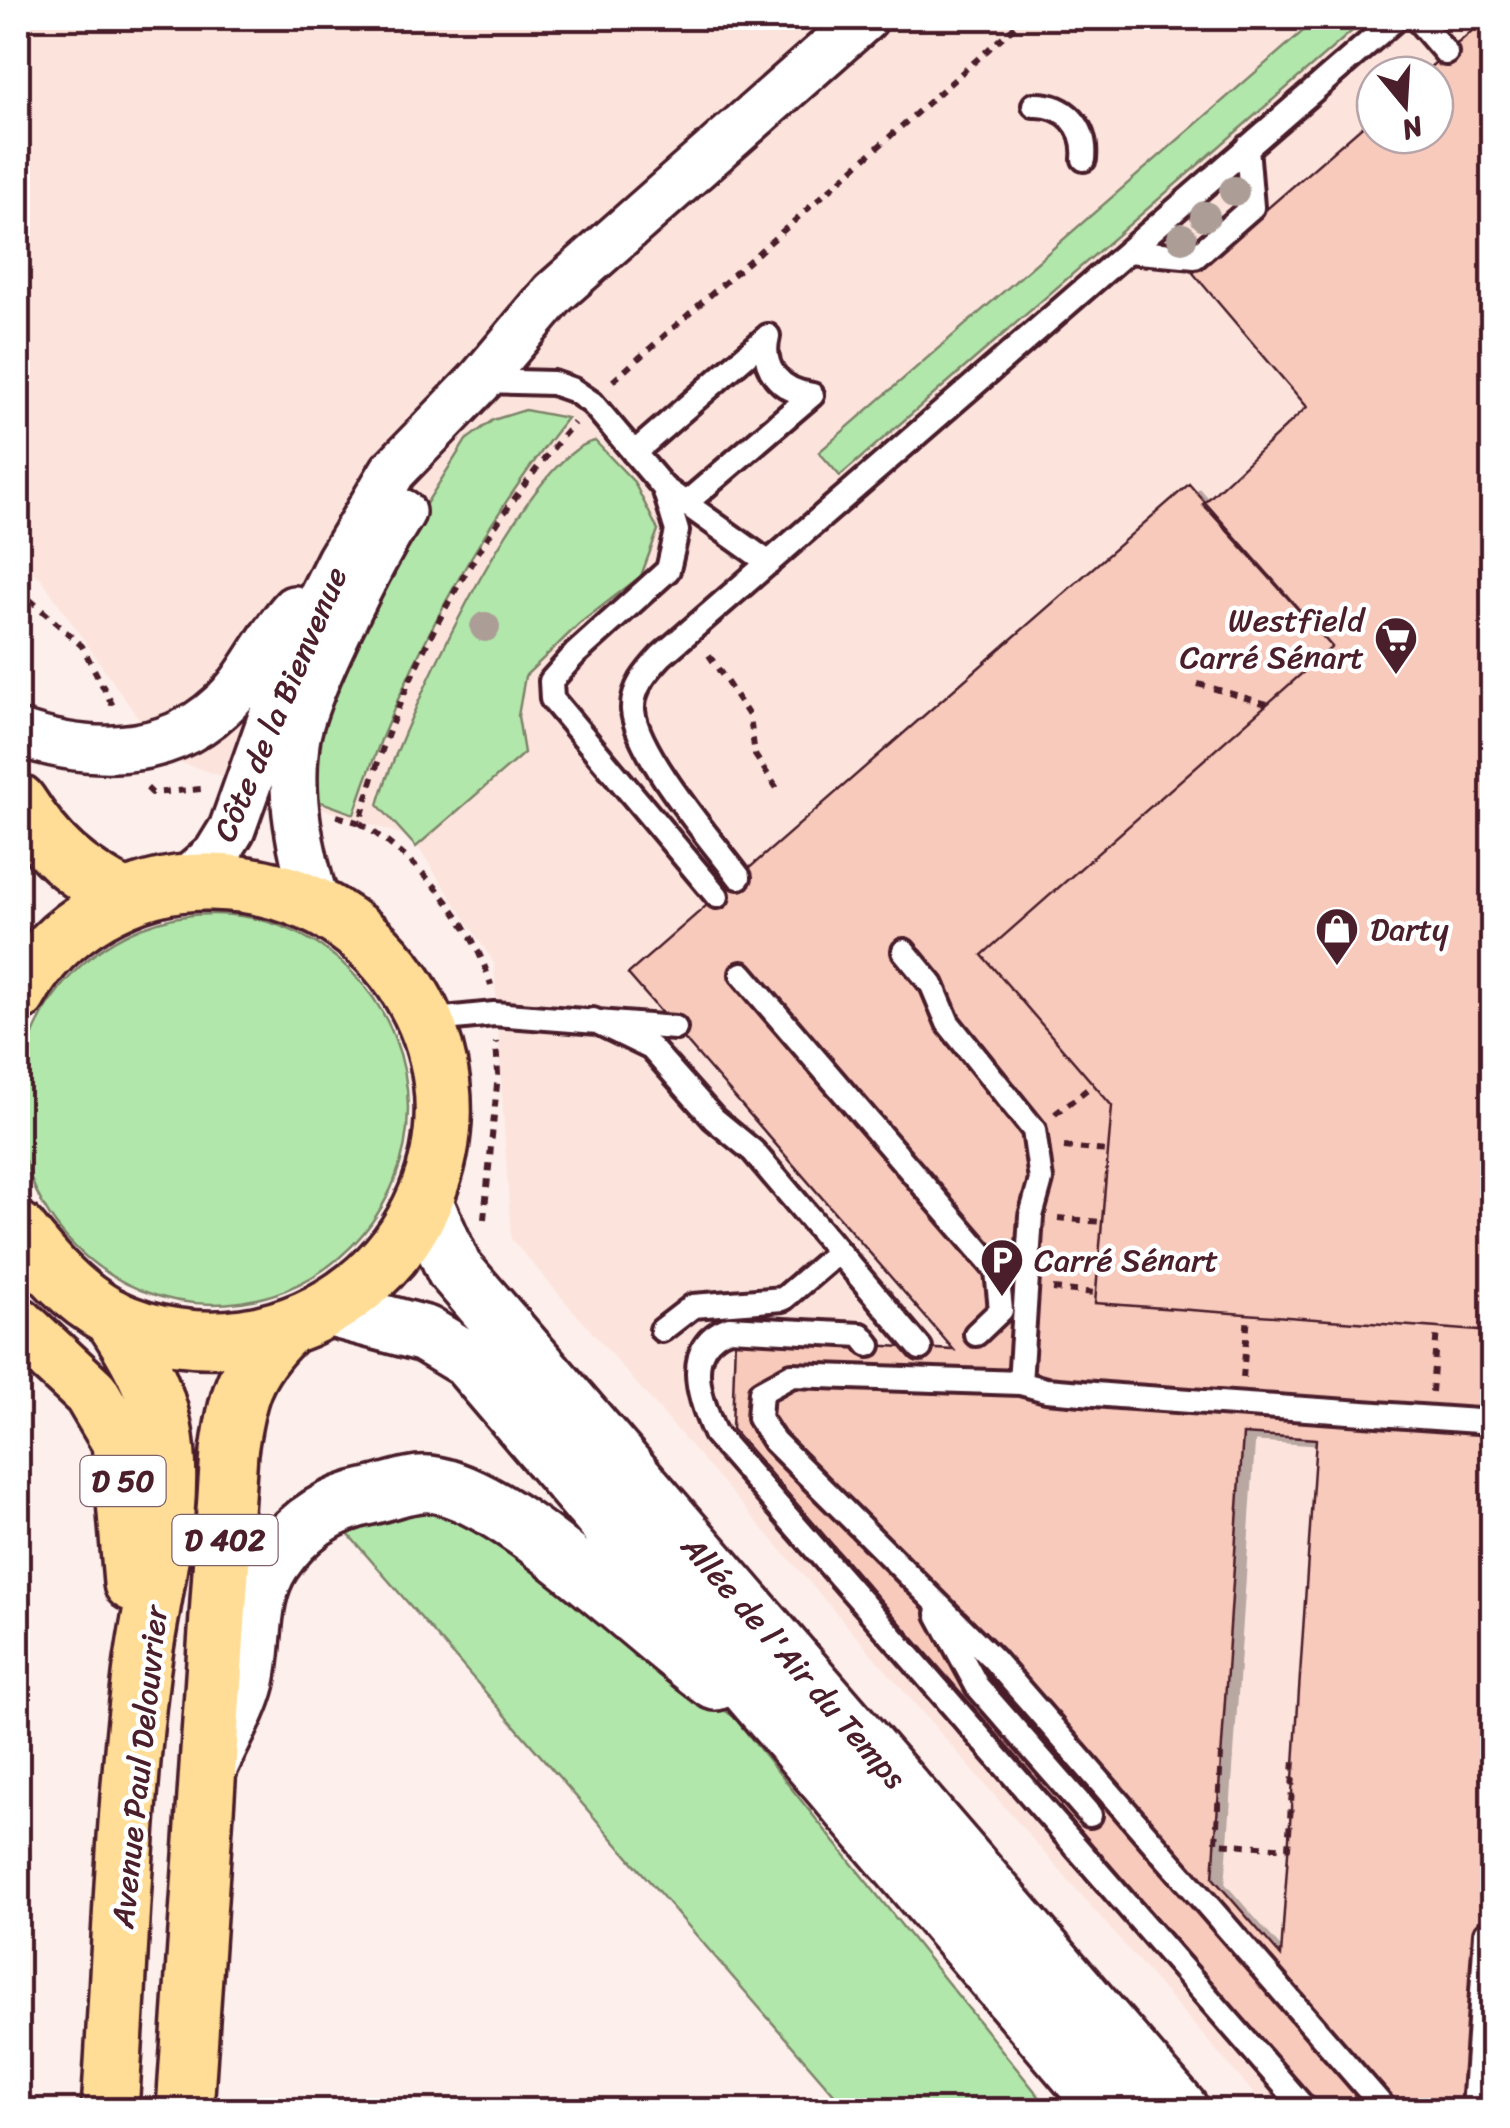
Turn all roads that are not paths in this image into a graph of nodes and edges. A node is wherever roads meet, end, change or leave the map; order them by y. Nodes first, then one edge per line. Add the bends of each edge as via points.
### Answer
1 (865, 18) edge
2 (1397, 18) edge
3 (1416, 18) edge
4 (1446, 53) dead end
5 (1034, 105) dead end
6 (1247, 148) junction
7 (1084, 158) dead end
8 (1128, 251) junction
9 (480, 382) junction
10 (634, 453) junction
11 (664, 488) junction
12 (686, 503) junction
13 (340, 560) junction
14 (768, 563) junction
15 (18, 733) edge
16 (18, 802) edge
17 (740, 877) dead end
18 (186, 881) junction
19 (717, 896) dead end
20 (124, 898) junction
21 (316, 903) junction
22 (904, 951) dead end
23 (21, 964) edge
24 (742, 974) dead end
25 (593, 1020) junction
26 (425, 1021) junction
27 (676, 1028) dead end
28 (425, 1203) junction
29 (18, 1230) edge
30 (838, 1252) junction
31 (112, 1317) junction
32 (307, 1320) junction
33 (18, 1324) edge
34 (662, 1330) dead end
35 (976, 1334) dead end
36 (869, 1345) dead end
37 (920, 1348) dead end
38 (1020, 1383) junction
39 (1492, 1422) edge
40 (926, 1594) junction
41 (141, 1676) junction
42 (781, 1726) junction
43 (209, 1766) junction
44 (1090, 1816) dead end
45 (1486, 1933) dead end
46 (110, 2110) edge
47 (185, 2110) edge
48 (1110, 2110) edge
49 (1180, 2110) edge
50 (1306, 2110) edge
51 (1386, 2110) edge
52 (1474, 2110) edge

1 - 9 street, Côte de la Bienvenue via 554,292
2 - 6 lane
3 - 4 lane
5 - 7 lane via 1073,119
6 - 8 lane
6 - 8 lane via 1252,207 1194,257
8 - 14 lane
9 - 10 lane via 553,382 574,390
9 - 13 street, Côte de la Bienvenue via 392,471
9 - 21 street, Côte de la Bienvenue via 394,524 326,662 296,741 298,841
10 - 11 lane
10 - 12 lane via 768,336 775,377 788,389 812,395
11 - 12 lane
11 - 19 lane via 677,531 668,570 575,654 551,682 552,699
12 - 14 lane
13 - 15 street via 287,616 222,707 198,724 164,740 94,752
13 - 18 street, Côte de la Bienvenue via 297,646 232,829 216,855
14 - 17 lane via 661,656 640,679 633,709 656,762
16 - 20 main road via 43,842 86,878
18 - 20 main road, Avenue Paul Delouvrier
18 - 21 main road, Avenue Paul Delouvrier via 252,882
20 - 23 main road, Avenue Paul Delouvrier
21 - 26 main road, Avenue Paul Delouvrier via 374,943 417,999
22 - 38 lane via 932,985 948,1023 1035,1138 1041,1180 1032,1216
24 - 35 lane via 997,1271 1002,1310
25 - 26 lane via 494,1014
25 - 27 lane
25 - 30 lane via 651,1048 753,1151
26 - 28 main road, Avenue Paul Delouvrier via 441,1064 444,1135
28 - 32 main road, Avenue Paul Delouvrier via 386,1264
28 - 49 street, Allée de l'Air du Temps via 454,1269
29 - 31 main road via 56,1278
30 - 34 lane via 796,1291 768,1302 693,1306
30 - 37 lane
31 - 32 main road via 164,1335 220,1340
31 - 41 main road, Avenue Paul Delouvrier / D 402 via 135,1351 164,1429 165,1501
32 - 42 street, Allée de l'Air du Temps via 425,1334 468,1360
32 - 43 main road, Avenue Paul Delouvrier / D 402 via 254,1360 237,1399
33 - 41 main road, D 50 via 91,1393 120,1442
36 - 50 lane via 861,1335 729,1328 715,1333 697,1363 700,1394 716,1434
38 - 39 lane
38 - 40 lane via 792,1375 761,1392 764,1428
40 - 44 lane via 977,1686
40 - 51 lane via 994,1660
41 - 46 main road, Avenue Paul Delouvrier / D 402
42 - 43 street via 668,1649 519,1524 471,1496 427,1484 338,1502 301,1529 271,1564 257,1600 247,1683
42 - 48 street, Allée de l'Air du Temps
43 - 47 main road, Avenue Paul Delouvrier / D 402
45 - 52 lane

